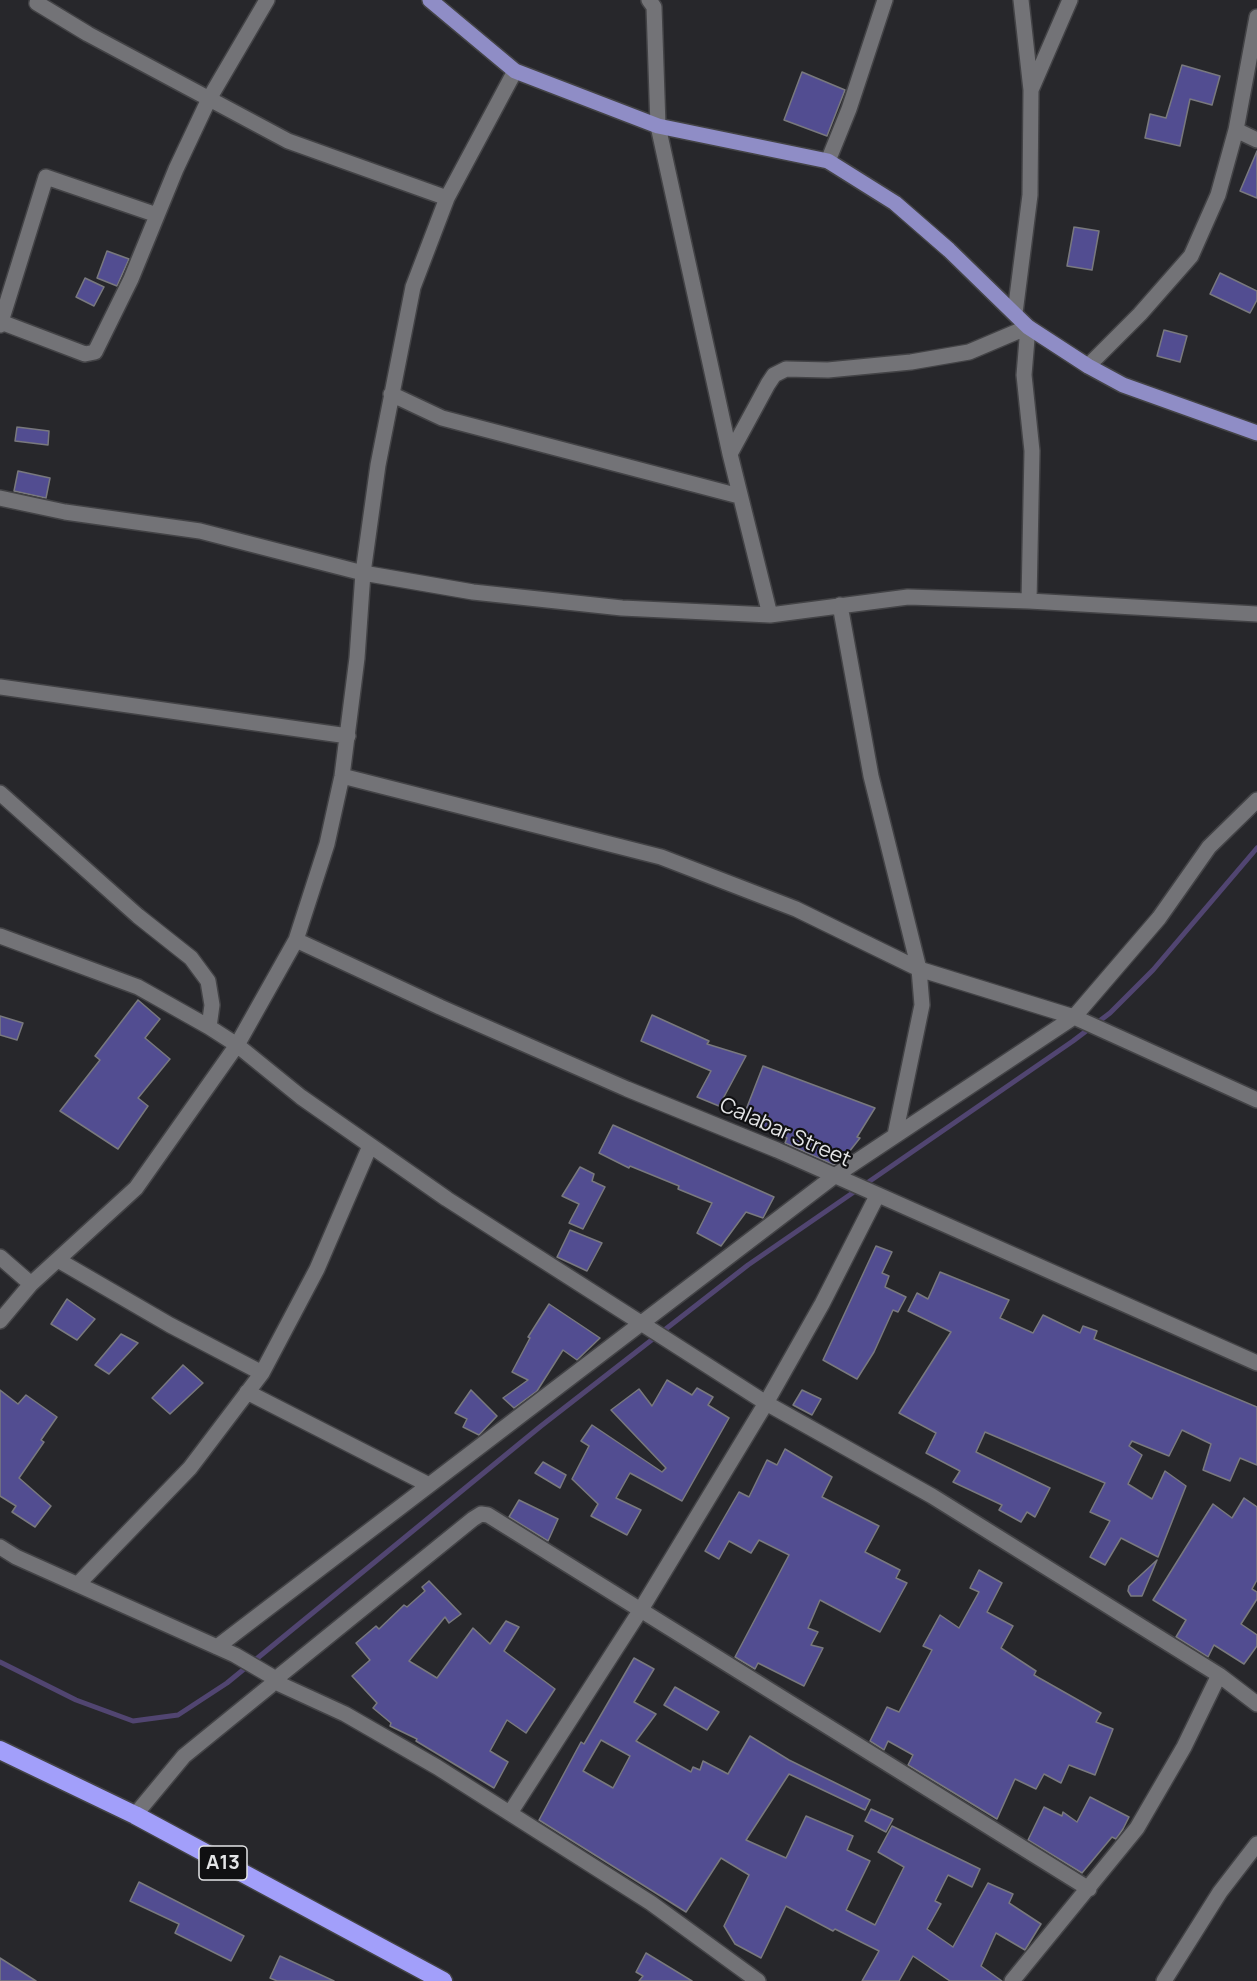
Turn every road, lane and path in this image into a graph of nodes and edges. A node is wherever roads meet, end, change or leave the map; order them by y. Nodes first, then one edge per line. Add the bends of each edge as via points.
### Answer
1 (38, 0) edge
2 (267, 0) edge
3 (429, 0) edge
4 (885, 0) edge
5 (1021, 0) edge
6 (1070, 0) edge
7 (653, 2) edge
8 (1257, 17) edge
9 (1254, 47) edge
10 (515, 71) junction
11 (1031, 90) junction
12 (209, 99) junction
13 (658, 126) junction
14 (1236, 130) junction
15 (1257, 140) edge
16 (828, 161) junction
17 (447, 198) junction
18 (157, 215) junction
19 (1015, 313) junction
20 (0, 323) edge
21 (1028, 327) junction
22 (1088, 366) junction
23 (391, 394) junction
24 (1257, 433) edge
25 (730, 454) junction
26 (740, 496) junction
27 (0, 498) edge
28 (363, 573) junction
29 (1029, 601) junction
30 (840, 605) junction
31 (1257, 614) edge
32 (770, 615) junction
33 (0, 687) edge
34 (348, 736) junction
35 (342, 776) junction
36 (0, 793) edge
37 (1257, 800) edge
38 (0, 936) edge
39 (296, 940) junction
40 (919, 969) junction
41 (1077, 1018) junction
42 (209, 1027) junction
43 (237, 1045) junction
44 (1257, 1100) edge
45 (895, 1135) junction
46 (370, 1146) junction
47 (838, 1179) junction
48 (877, 1196) junction
49 (0, 1257) edge
50 (58, 1260) junction
51 (31, 1284) junction
52 (0, 1321) edge
53 (645, 1326) junction
54 (1257, 1363) edge
55 (262, 1373) junction
56 (247, 1392) junction
57 (766, 1403) junction
58 (429, 1485) junction
59 (0, 1547) edge
60 (79, 1583) junction
61 (640, 1611) junction
62 (217, 1647) junction
63 (1219, 1675) junction
64 (273, 1681) junction
65 (1257, 1704) edge
66 (0, 1750) edge
67 (510, 1813) junction
68 (135, 1815) junction
69 (1257, 1844) edge
70 (1089, 1889) junction
71 (443, 1981) edge
72 (758, 1981) edge
73 (1012, 1981) edge
74 (1164, 1981) edge

1 - 12 street via 88,34
2 - 12 street
3 - 10 main road
4 - 16 street
5 - 11 street
6 - 11 street
7 - 13 street
8 - 9 street
9 - 14 street
10 - 13 main road
10 - 17 street
11 - 19 street via 1030,195
12 - 17 street via 288,141
12 - 18 street
13 - 16 main road
13 - 25 street
14 - 15 street
14 - 22 street via 1218,195 1191,256
16 - 19 main road via 895,203
17 - 23 street via 413,287
18 - 20 street via 95,352 85,354
18 - 20 street via 46,177
19 - 21 main road
21 - 22 main road
21 - 25 street via 969,352 923,360 828,370 786,369 774,375 768,384
21 - 29 street via 1024,375 1032,451
22 - 24 main road via 1123,385
23 - 26 street via 442,418
23 - 28 street
25 - 26 street
26 - 32 street
27 - 28 street via 65,512 200,531
28 - 32 street via 473,592 622,608
28 - 34 street
29 - 30 street via 908,597
29 - 31 street
30 - 32 street
30 - 40 street via 871,776
33 - 34 street
34 - 35 street
35 - 39 street via 327,844
35 - 40 street via 662,857 796,909
36 - 42 street via 191,958 208,981 212,1005
37 - 41 street via 1209,847 1159,918
38 - 42 street via 138,987
39 - 43 street
39 - 47 street, Calabar Street via 440,1007
40 - 41 street
40 - 45 street via 922,1005
41 - 44 street
41 - 45 street
42 - 43 street
43 - 46 street
43 - 50 street via 136,1188
45 - 47 street
46 - 53 street
46 - 55 street via 317,1269
47 - 48 street, Calabar Street
47 - 53 street
48 - 54 street, Calabar Street
48 - 57 street
49 - 51 street
50 - 51 street
50 - 55 street
51 - 52 street
53 - 57 street
53 - 58 street
55 - 56 street
56 - 58 street
56 - 60 street via 190,1467
57 - 61 street
57 - 63 street via 932,1496
58 - 62 street
59 - 60 street
60 - 62 street
61 - 64 street via 488,1515 480,1514
61 - 67 street
61 - 70 street
62 - 64 street via 254,1665
63 - 65 street
63 - 70 street via 1184,1747 1137,1828
64 - 67 street via 345,1714
64 - 68 street via 184,1756
66 - 68 highway, A13
67 - 72 street via 651,1903
68 - 71 highway, A13
69 - 74 street via 1220,1892
70 - 73 street

